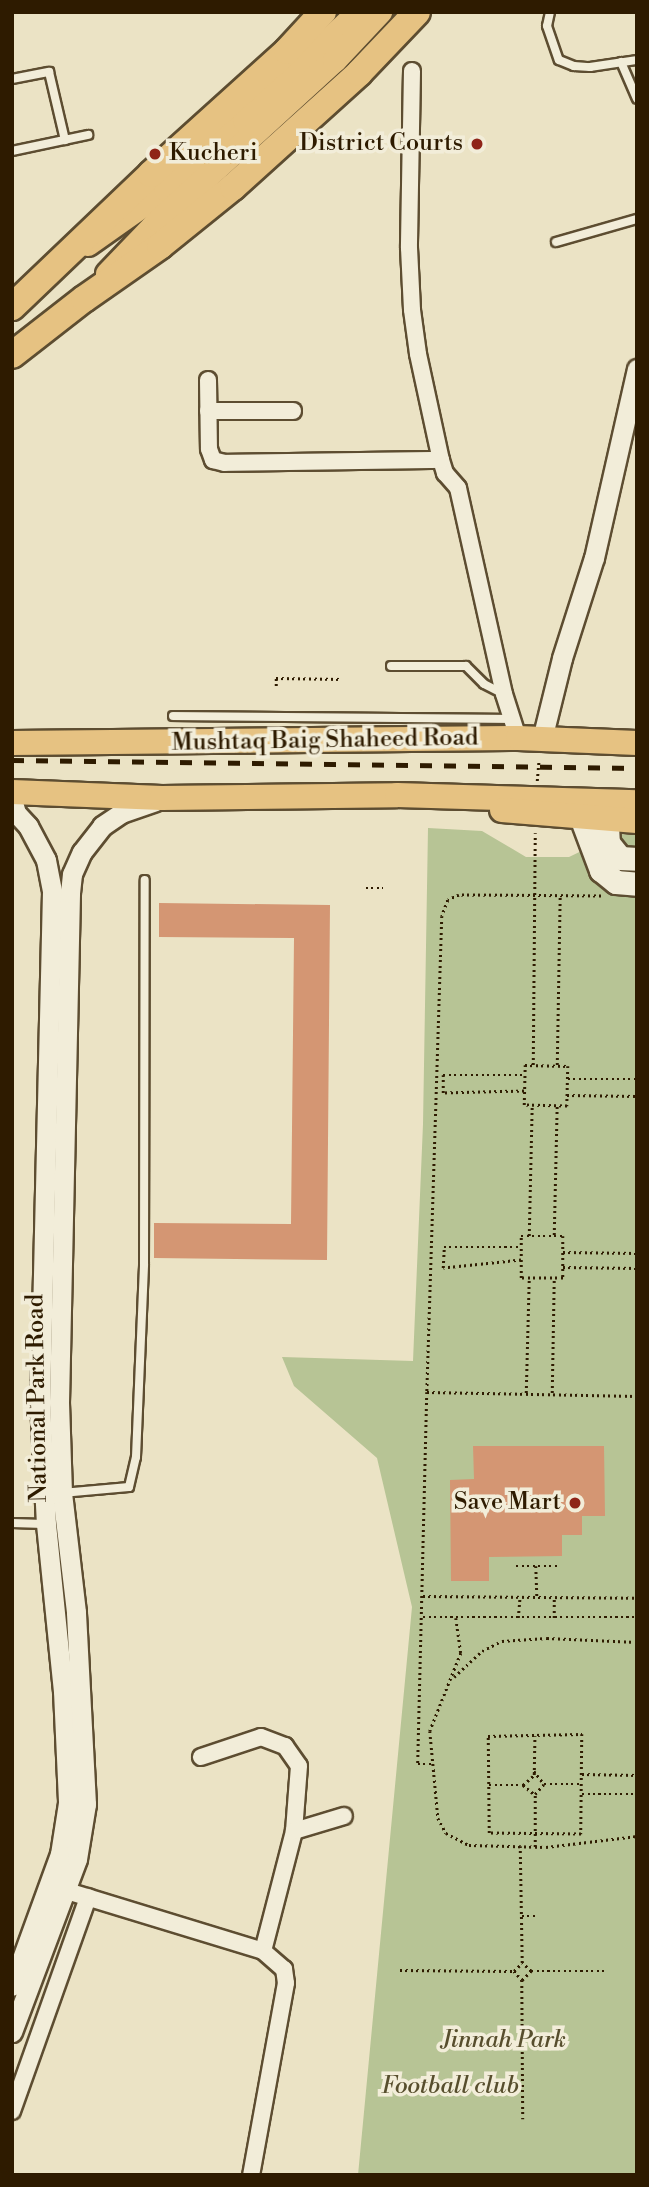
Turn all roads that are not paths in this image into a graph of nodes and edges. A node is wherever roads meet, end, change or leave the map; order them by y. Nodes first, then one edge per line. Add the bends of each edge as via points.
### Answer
1 (323, 12) edge
2 (359, 12) edge
3 (380, 12) edge
4 (417, 12) edge
5 (550, 12) edge
6 (637, 60) edge
7 (621, 62) junction
8 (412, 71) dead end
9 (12, 79) edge
10 (637, 99) edge
11 (88, 135) dead end
12 (65, 140) junction
13 (12, 151) edge
14 (637, 219) edge
15 (556, 242) dead end
16 (64, 260) junction
17 (84, 299) junction
18 (12, 307) edge
19 (12, 355) edge
20 (637, 369) edge
21 (208, 380) dead end
22 (208, 411) junction
23 (293, 411) dead end
24 (440, 460) junction
25 (391, 666) dead end
26 (504, 694) junction
27 (173, 716) dead end
28 (524, 732) junction
29 (12, 743) edge
30 (637, 743) edge
31 (12, 792) edge
32 (162, 798) junction
33 (12, 799) edge
34 (637, 802) edge
35 (583, 808) junction
36 (625, 820) edge
37 (637, 859) edge
38 (145, 880) dead end
39 (637, 884) edge
40 (62, 1493) junction
41 (12, 1523) edge
42 (47, 1524) junction
43 (201, 1757) dead end
44 (344, 1816) dead end
45 (294, 1830) junction
46 (66, 1891) junction
47 (88, 1897) junction
48 (263, 1951) junction
49 (12, 1986) edge
50 (12, 2032) edge
51 (12, 2111) edge
52 (251, 2175) edge

1 - 16 highway via 288,51 151,174
2 - 16 main road via 166,189
3 - 17 main road via 335,60 159,221
4 - 17 highway via 359,73 233,187
5 - 7 lane via 547,26 559,60 590,67
6 - 7 lane
7 - 10 lane
8 - 24 street via 412,310
9 - 12 lane via 49,72
11 - 12 lane
12 - 13 lane
14 - 15 lane
16 - 18 highway
17 - 19 highway
20 - 28 street via 594,558 562,658
21 - 22 street
22 - 23 street
22 - 24 street via 209,449 214,460 225,463
24 - 26 street via 458,488
25 - 26 lane via 466,666 484,684
26 - 28 street
27 - 28 lane
28 - 29 main road, Mushtaq Baig Shaheed Road
28 - 30 main road, Mushtaq Baig Shaheed Road
31 - 32 main road
32 - 35 main road via 397,795
32 - 40 street, National Park Road via 121,813 103,826 82,852 72,874 58,1402
33 - 42 street, National Park Road via 46,860 52,892 40,1402
34 - 35 main road
35 - 36 main road
35 - 39 main road via 601,870 616,882
36 - 37 main road via 607,826 608,843 620,858
38 - 40 lane via 144,1264 136,1457 130,1487
40 - 46 street, National Park Road via 77,1625 86,1804 77,1859
41 - 42 lane
42 - 49 street, National Park Road via 59,1627 68,1803 60,1854
43 - 45 street via 261,1737 285,1746 299,1766
44 - 45 street
45 - 48 street
46 - 47 street
46 - 50 street, National Park Road
47 - 48 street
47 - 51 street
48 - 52 street via 284,1969 286,1983

